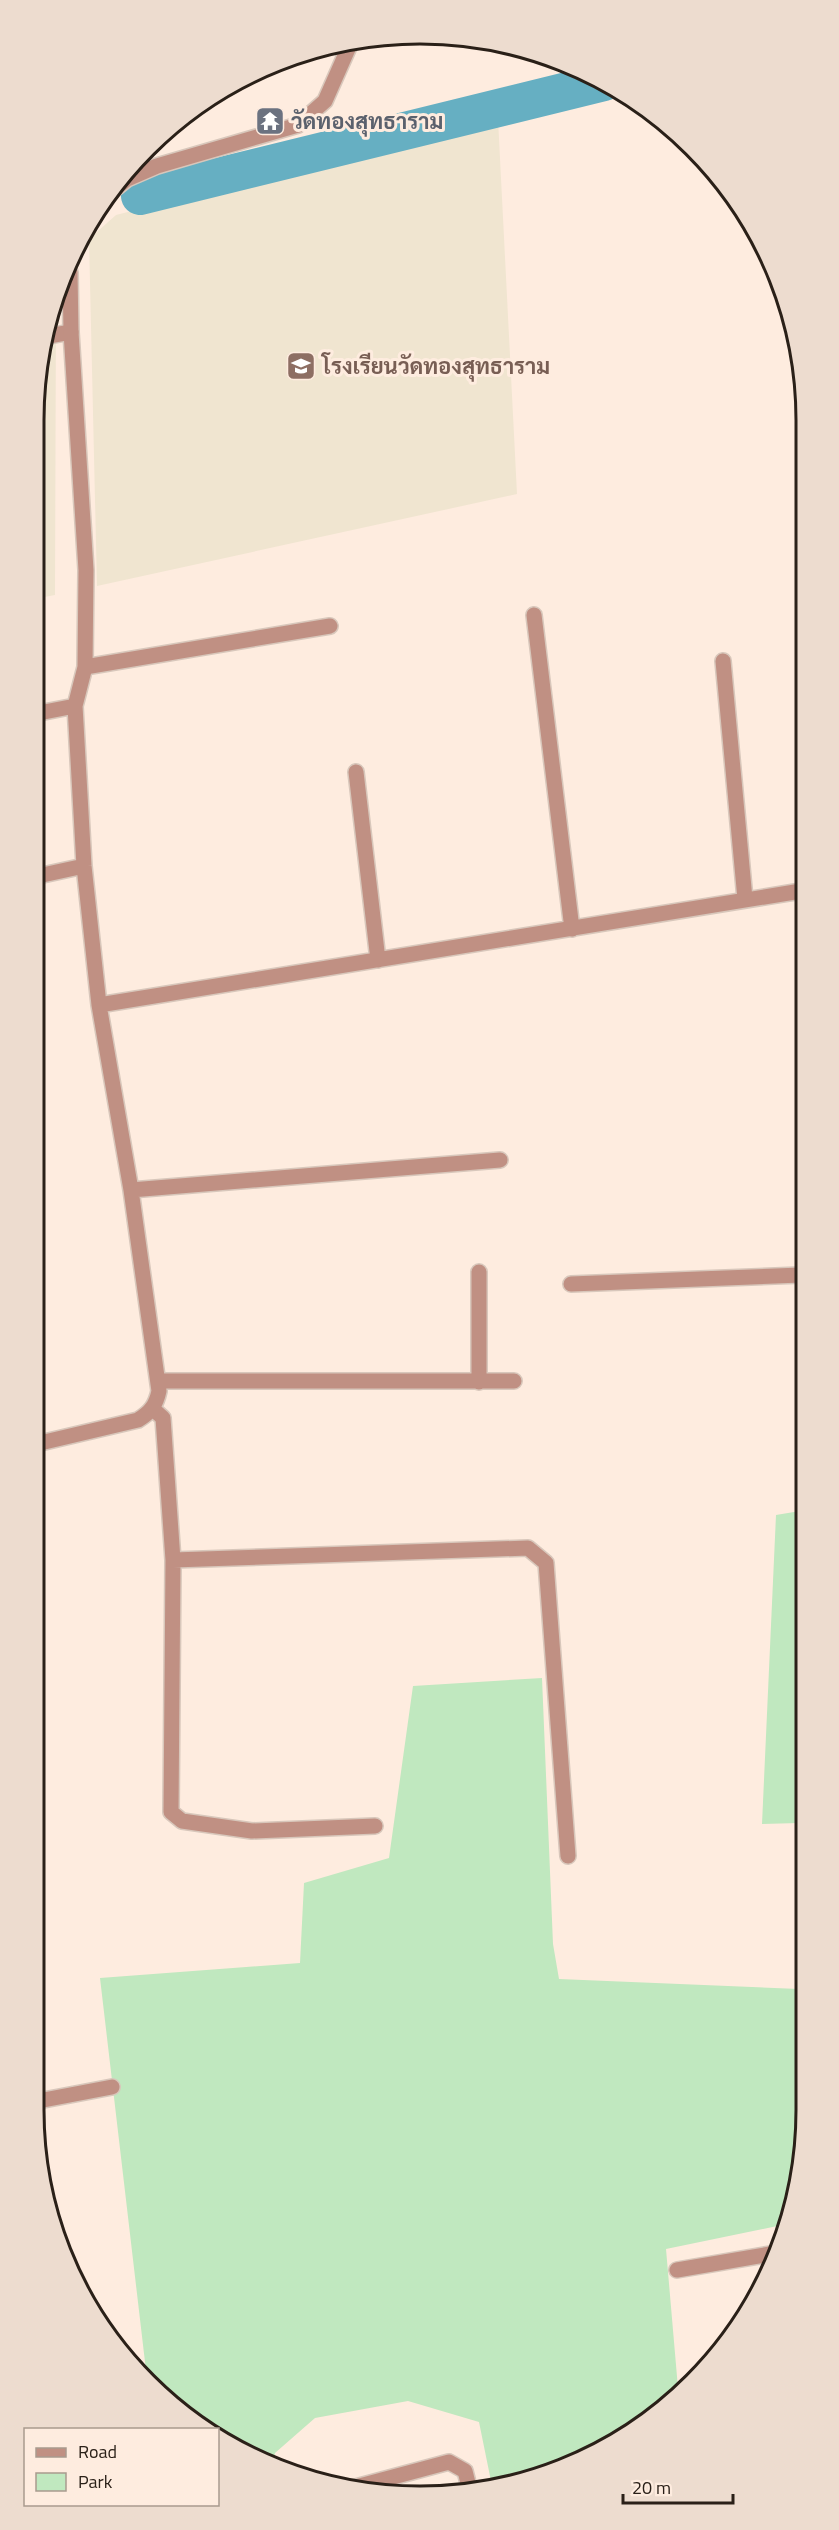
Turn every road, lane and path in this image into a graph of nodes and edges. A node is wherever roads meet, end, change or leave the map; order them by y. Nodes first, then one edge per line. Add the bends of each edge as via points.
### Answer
1 (347, 51) edge
2 (133, 176) edge
3 (70, 281) edge
4 (71, 332) junction
5 (53, 335) edge
6 (534, 615) dead end
7 (330, 626) dead end
8 (723, 661) dead end
9 (85, 667) junction
10 (75, 706) junction
11 (44, 712) edge
12 (356, 772) dead end
13 (84, 866) junction
14 (44, 875) edge
15 (796, 892) edge
16 (745, 899) junction
17 (572, 929) junction
18 (378, 960) junction
19 (99, 1005) junction
20 (500, 1160) dead end
21 (131, 1190) junction
22 (479, 1272) dead end
23 (796, 1275) edge
24 (571, 1284) dead end
25 (159, 1381) junction
26 (479, 1382) junction
27 (514, 1382) dead end
28 (153, 1408) junction
29 (44, 1442) edge
30 (173, 1560) junction
31 (375, 1826) dead end
32 (568, 1856) dead end
33 (112, 2086) dead end
34 (44, 2100) edge
35 (767, 2255) edge
36 (677, 2270) dead end
37 (370, 2483) edge
38 (468, 2483) edge

1 - 2 street via 325,100 298,125
3 - 4 street
4 - 5 street
4 - 9 street via 86,570
6 - 17 street
7 - 9 street
8 - 16 street
9 - 10 street
10 - 11 street
10 - 13 street
12 - 18 street
13 - 14 street
13 - 19 street
15 - 16 street
16 - 17 street
17 - 18 street
18 - 19 street
19 - 21 street
20 - 21 street
21 - 25 street
22 - 26 street
23 - 24 street
25 - 26 street
25 - 28 street
26 - 27 street
28 - 29 street via 138,1420
28 - 30 street via 162,1418
30 - 31 street via 171,1812 182,1821 252,1831
30 - 32 street via 528,1548 546,1563
33 - 34 street
35 - 36 street
37 - 38 street via 449,2462 465,2471

